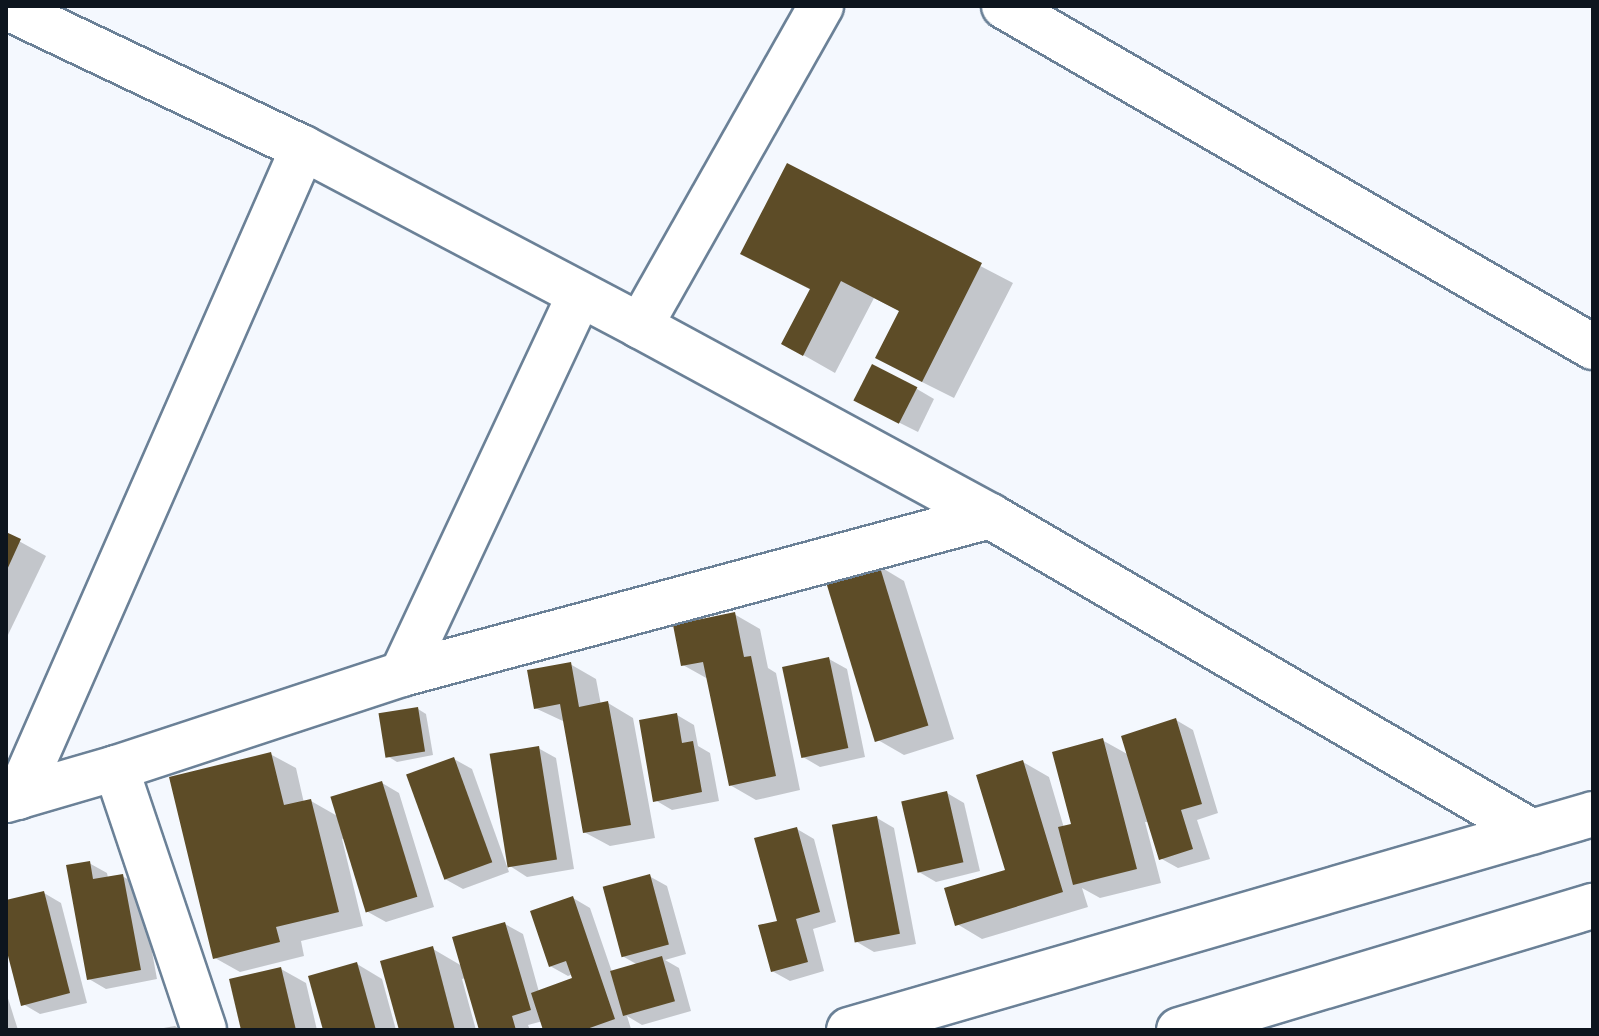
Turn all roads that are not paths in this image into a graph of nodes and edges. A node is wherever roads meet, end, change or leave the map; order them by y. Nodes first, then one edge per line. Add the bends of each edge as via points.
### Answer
1 (821, 6) edge
2 (1004, 6) edge
3 (6, 7) edge
4 (303, 148) junction
5 (579, 296) junction
6 (640, 326) junction
7 (1593, 347) edge
8 (990, 516) junction
9 (402, 674) junction
10 (116, 768) junction
11 (12, 799) edge
12 (1593, 814) edge
13 (1532, 832) junction
14 (1593, 906) edge
15 (204, 1030) edge
16 (849, 1030) edge
17 (1179, 1030) edge

1 - 6 street
2 - 7 street
3 - 4 street
4 - 5 street
4 - 11 street
5 - 6 street
5 - 9 street
6 - 8 street
8 - 9 street
8 - 13 street
9 - 10 street
10 - 11 street
10 - 15 street
12 - 13 street
13 - 16 street
14 - 17 street

